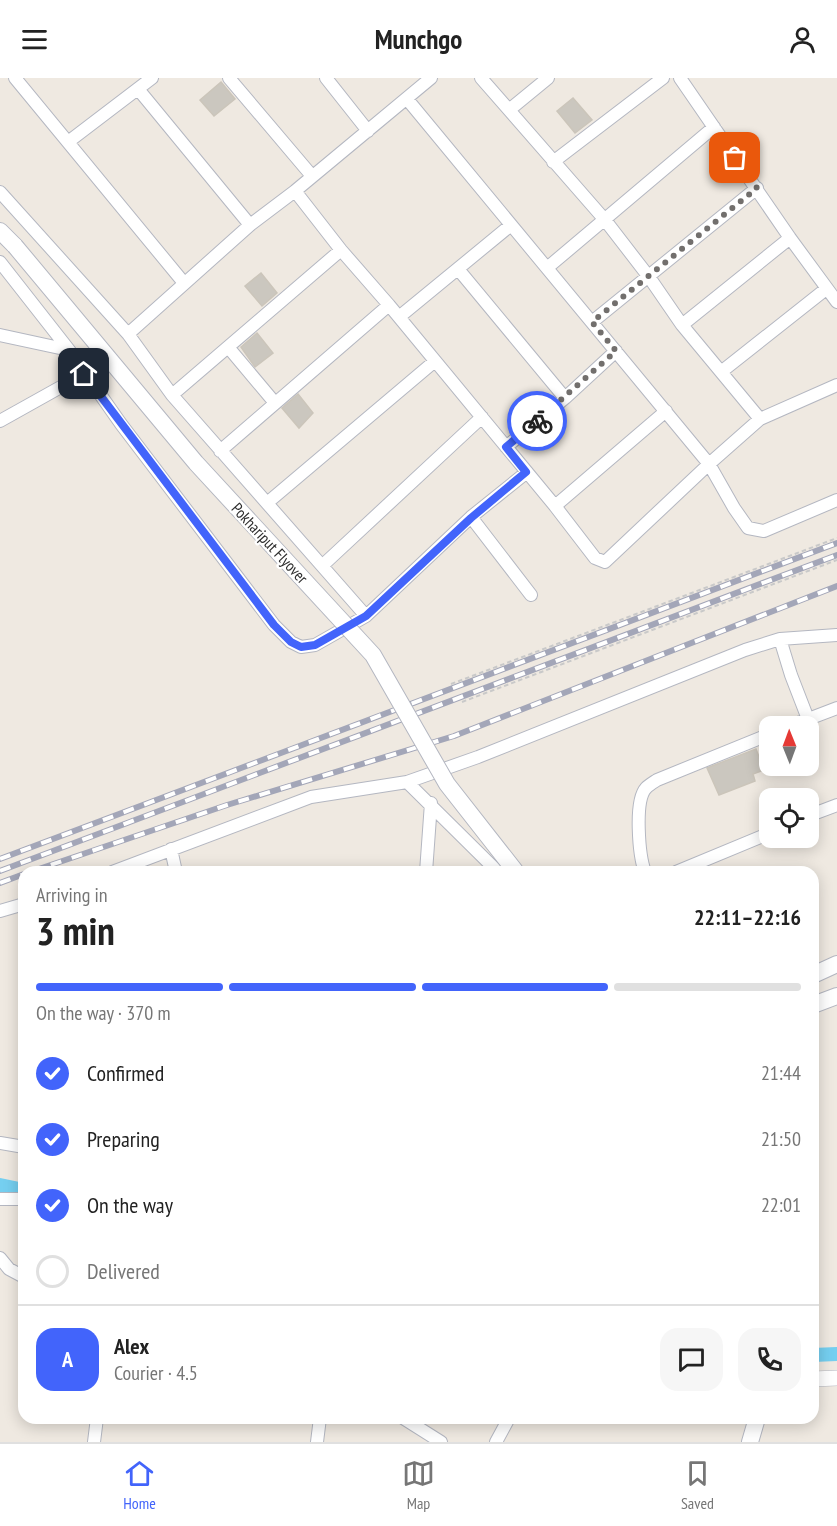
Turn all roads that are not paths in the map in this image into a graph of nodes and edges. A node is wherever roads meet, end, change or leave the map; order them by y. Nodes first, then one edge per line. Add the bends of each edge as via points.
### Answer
1 (15, 78) edge
2 (152, 78) edge
3 (230, 78) edge
4 (326, 78) edge
5 (481, 78) edge
6 (548, 78) edge
7 (663, 78) edge
8 (680, 78) edge
9 (425, 80) edge
10 (138, 90) junction
11 (407, 99) junction
12 (509, 110) junction
13 (714, 127) junction
14 (368, 131) junction
15 (68, 142) junction
16 (553, 162) junction
17 (312, 176) junction
18 (757, 188) junction
19 (295, 191) junction
20 (0, 192) edge
21 (605, 220) junction
22 (250, 225) junction
23 (511, 225) junction
24 (0, 231) edge
25 (790, 238) junction
26 (341, 250) junction
27 (0, 262) edge
28 (548, 268) junction
29 (458, 269) junction
30 (649, 277) junction
31 (184, 283) junction
32 (826, 289) junction
33 (837, 302) edge
34 (389, 305) junction
35 (399, 317) junction
36 (592, 322) junction
37 (682, 325) junction
38 (128, 334) junction
39 (0, 335) edge
40 (228, 347) junction
41 (69, 350) junction
42 (616, 351) junction
43 (435, 361) junction
44 (721, 372) junction
45 (84, 374) junction
46 (837, 385) edge
47 (172, 395) junction
48 (566, 398) junction
49 (275, 402) junction
50 (666, 411) junction
51 (482, 417) junction
52 (760, 419) junction
53 (0, 421) edge
54 (506, 447) junction
55 (220, 450) junction
56 (709, 464) junction
57 (526, 472) junction
58 (837, 500) edge
59 (267, 503) junction
60 (555, 506) junction
61 (471, 518) junction
62 (323, 565) junction
63 (531, 595) dead end
64 (366, 616) junction
65 (837, 635) edge
66 (780, 639) junction
67 (837, 708) edge
68 (807, 716) edge
69 (814, 716) edge
70 (759, 738) edge
71 (408, 782) junction
72 (431, 803) junction
73 (837, 805) edge
74 (819, 812) edge
75 (759, 838) edge
76 (171, 849) junction
77 (127, 866) edge
78 (175, 866) edge
79 (426, 866) edge
80 (492, 866) edge
81 (511, 866) edge
82 (644, 866) edge
83 (690, 866) edge
84 (18, 906) edge
85 (0, 911) edge
86 (837, 964) edge
87 (819, 972) edge
88 (837, 996) edge
89 (819, 1003) edge
90 (0, 1143) edge
91 (18, 1146) edge
92 (0, 1198) edge
93 (18, 1199) edge
94 (0, 1258) edge
95 (18, 1274) edge
96 (837, 1378) edge
97 (819, 1379) edge
98 (96, 1424) edge
99 (319, 1424) edge
100 (412, 1424) edge
101 (506, 1424) edge
102 (756, 1424) edge
103 (94, 1442) edge
104 (317, 1442) edge
105 (441, 1442) edge
106 (496, 1442) edge
107 (750, 1442) edge

1 - 15 street
2 - 10 street
3 - 17 street
4 - 14 street
5 - 12 street
6 - 12 street
7 - 16 street
8 - 13 street
9 - 11 street
10 - 15 street
10 - 22 street
11 - 14 street
11 - 23 street
12 - 16 street
13 - 18 street
13 - 21 street
14 - 17 street
15 - 31 street
16 - 21 street
17 - 19 street
18 - 25 street
18 - 30 street
19 - 22 street
19 - 26 street
20 - 38 street
21 - 28 street
21 - 30 street
22 - 31 street
23 - 28 street
23 - 29 street
24 - 81 main road, Pokhariput Flyover, bridge via 196,463 373,655 447,784
25 - 32 street
25 - 37 street
26 - 34 street
26 - 40 street
27 - 41 street
28 - 36 street
29 - 35 street
29 - 48 street
30 - 36 street
30 - 37 street
31 - 38 street
32 - 33 street
32 - 44 street
34 - 35 street
34 - 49 street
35 - 43 street
36 - 42 street
37 - 44 street
38 - 47 street
39 - 41 street
40 - 47 street
40 - 49 street
41 - 45 street
42 - 48 street
42 - 50 street
43 - 51 street
43 - 59 street
44 - 52 street
45 - 53 street
45 - 64 street via 274,625 291,642 301,647 315,645
46 - 52 street
47 - 55 street
48 - 54 street
49 - 55 street
50 - 56 street
50 - 60 street
51 - 54 street
51 - 62 street
52 - 56 street
54 - 57 street
55 - 59 street
56 - 58 street via 744,523 755,531 764,531
56 - 60 street via 605,562 595,558
57 - 60 street
57 - 61 street
59 - 62 street
61 - 63 street
61 - 64 street
62 - 64 street
65 - 66 street
66 - 68 street
66 - 71 street
67 - 69 street
70 - 82 street via 657,780 645,789 639,817
71 - 72 street
71 - 76 street via 311,797
72 - 79 street
72 - 80 street
73 - 74 street
75 - 83 street
76 - 77 street
76 - 78 street
84 - 85 street
86 - 87 main road
88 - 89 main road
90 - 91 street
92 - 93 street
94 - 95 street
96 - 97 street
98 - 103 street
99 - 104 street
100 - 105 street
101 - 106 street
102 - 107 main road

